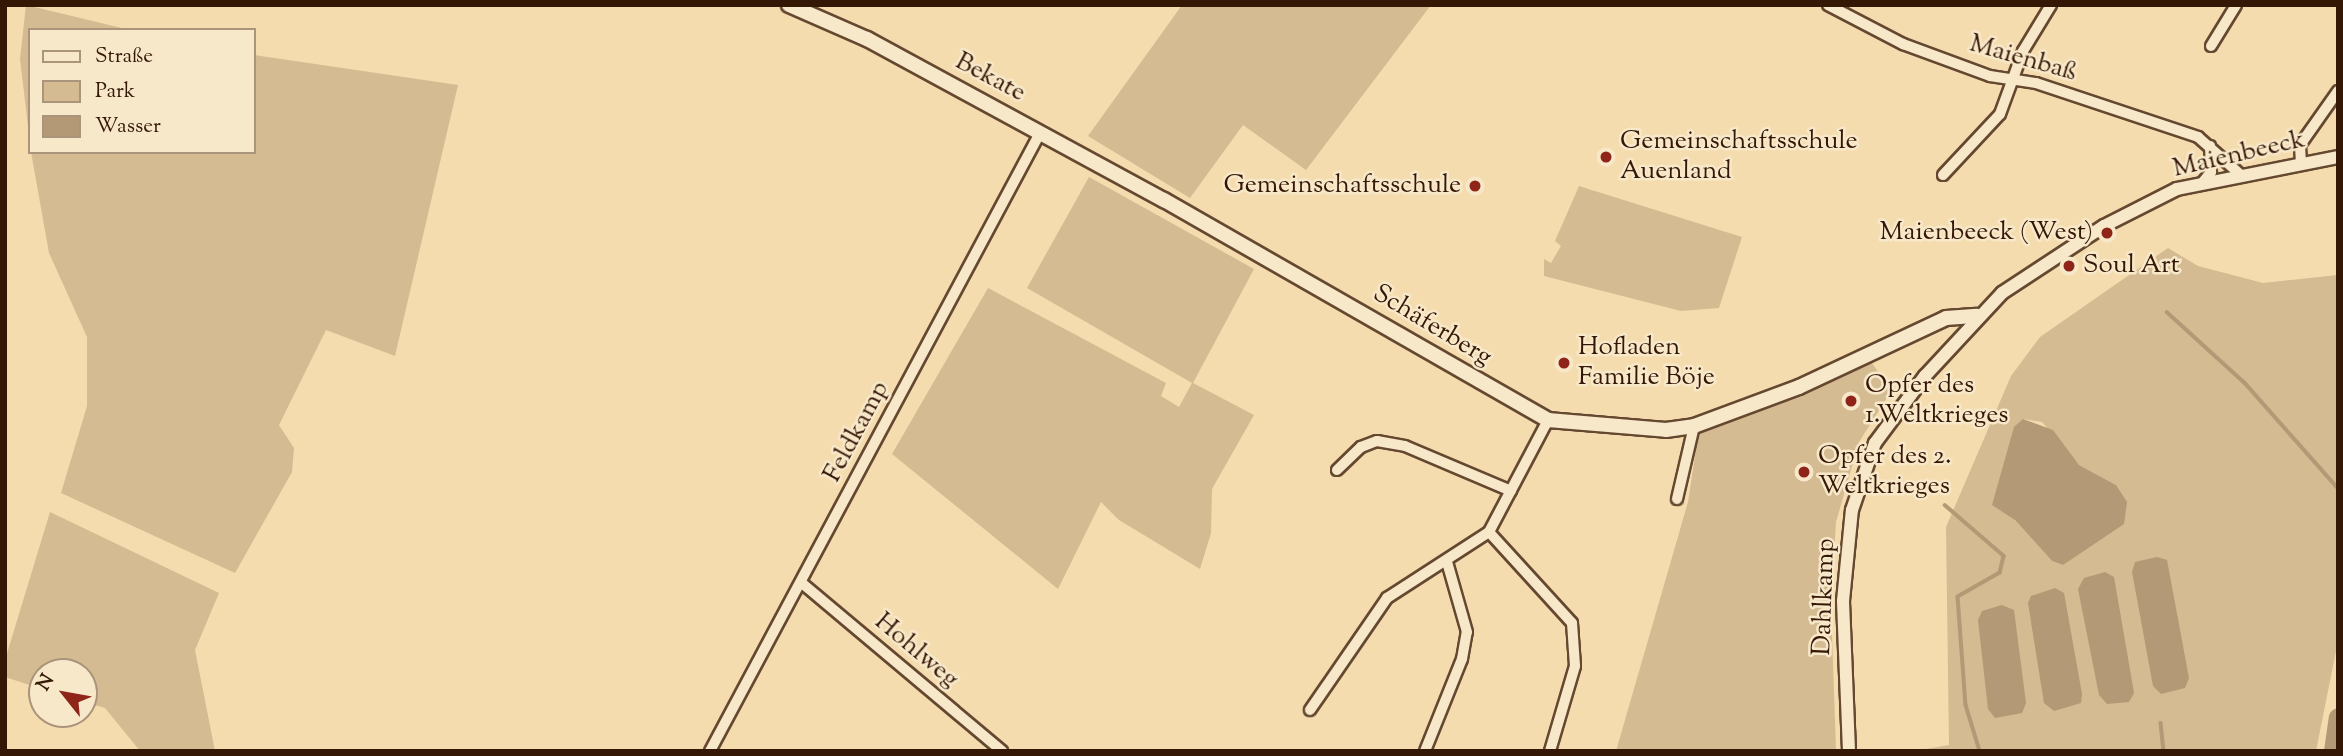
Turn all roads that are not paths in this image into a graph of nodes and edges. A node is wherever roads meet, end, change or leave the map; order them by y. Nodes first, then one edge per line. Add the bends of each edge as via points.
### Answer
1 (789, 5) edge
2 (1828, 5) edge
3 (2051, 5) edge
4 (2236, 5) edge
5 (2211, 46) dead end
6 (2011, 81) junction
7 (2338, 91) edge
8 (1040, 133) junction
9 (2210, 146) junction
10 (2338, 157) edge
11 (2301, 164) junction
12 (1943, 174) dead end
13 (2241, 175) junction
14 (2203, 182) junction
15 (1164, 200) joint
16 (1977, 316) junction
17 (1548, 419) junction
18 (1694, 426) junction
19 (1337, 470) dead end
20 (1511, 491) junction
21 (1677, 499) dead end
22 (1489, 532) junction
23 (1447, 562) junction
24 (803, 584) junction
25 (1310, 710) dead end
26 (710, 751) edge
27 (1002, 751) edge
28 (1424, 751) edge
29 (1550, 751) edge
30 (1849, 751) edge

1 - 8 main road, Bekate via 867,39
2 - 6 street, Maienbaß via 1903,44
3 - 6 street
4 - 5 street
6 - 9 street, Maienbaß via 2076,96 2198,136
6 - 12 street via 2000,114
7 - 11 street via 2300,145
8 - 15 main road, Bekate
8 - 24 street, Feldkamp
9 - 13 street, Maienbaß
9 - 14 street via 2211,172
10 - 11 street, Maienbeeck
11 - 13 street, Maienbeeck
13 - 14 street, Maienbeeck
14 - 16 street, Maienbeeck via 2177,189 2104,226 2012,285
15 - 17 main road, Schäferberg
16 - 18 main road, Schäferberg via 1946,318 1798,387
16 - 30 street, Dahlkamp via 1875,443 1852,510 1843,601
17 - 18 main road, Schäferberg via 1666,430
17 - 20 street
18 - 21 street
19 - 20 street via 1361,447 1377,441 1405,446
20 - 22 street
22 - 23 street
22 - 29 street via 1572,623 1575,666
23 - 25 street via 1416,576 1387,598
23 - 28 street via 1466,632 1462,659
24 - 26 street, Feldkamp
24 - 27 street, Hohlweg

